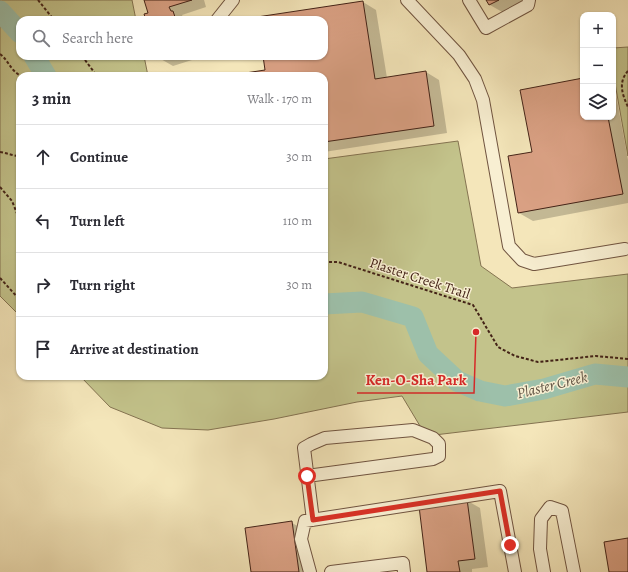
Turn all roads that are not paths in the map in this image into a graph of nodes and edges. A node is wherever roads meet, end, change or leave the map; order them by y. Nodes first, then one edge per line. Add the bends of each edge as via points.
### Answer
1 (232, 0) edge
2 (407, 0) edge
3 (469, 0) edge
4 (529, 0) edge
5 (220, 16) edge
6 (625, 249) dead end
7 (307, 476) junction
8 (313, 520) junction
9 (310, 572) edge
10 (331, 572) edge
11 (404, 572) edge
12 (516, 572) edge
13 (544, 572) edge
14 (574, 572) edge

1 - 5 lane
2 - 6 lane via 459,55 475,79 483,100 509,246 522,260 534,264
3 - 4 lane via 486,28 528,5
7 - 7 lane via 304,448 325,438 413,430 433,438 440,444 439,456 432,459
7 - 8 lane
8 - 9 lane via 305,521 301,539
8 - 12 lane via 500,491
10 - 11 lane via 403,563
13 - 14 lane via 540,549 542,518 550,507 562,511

